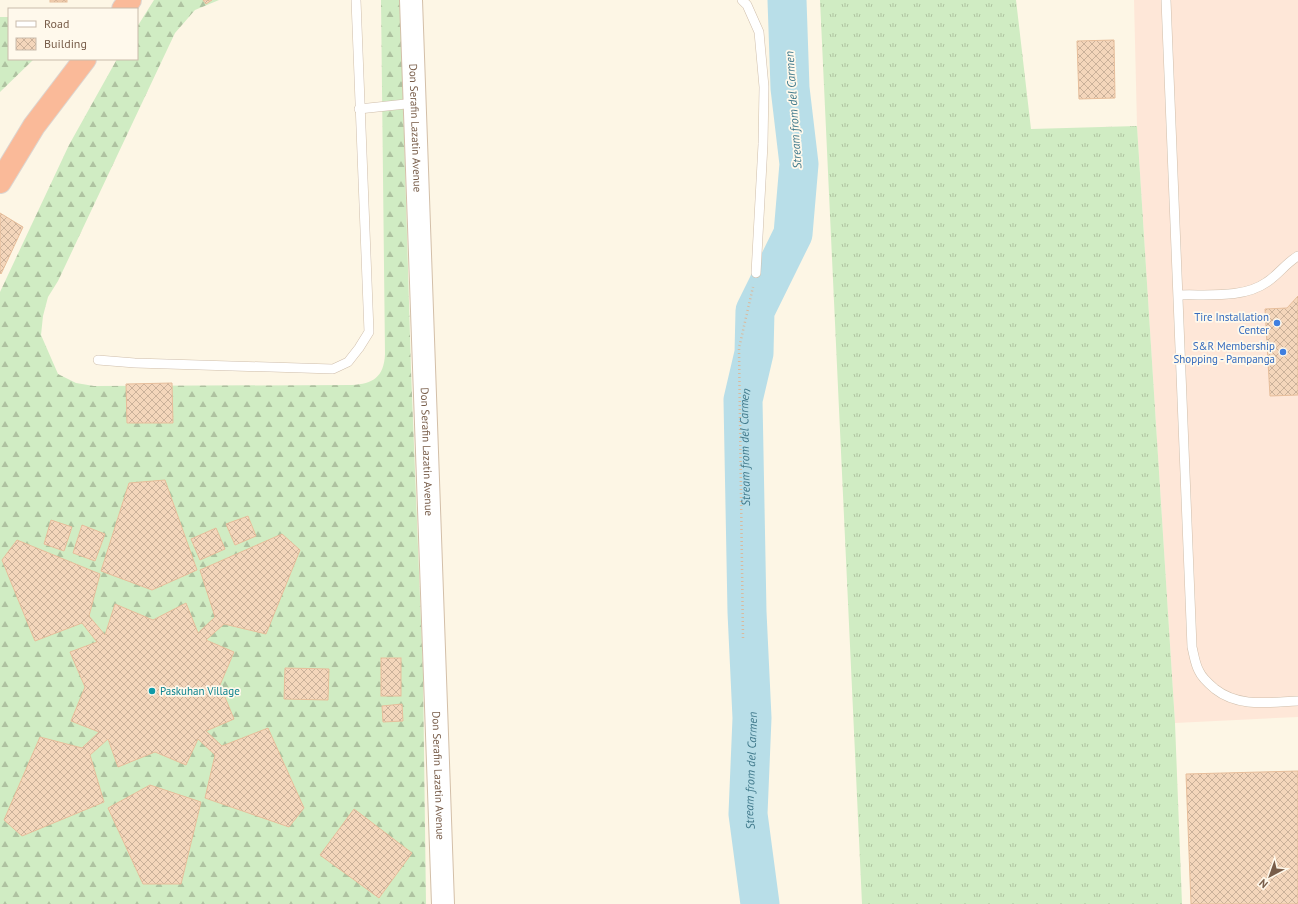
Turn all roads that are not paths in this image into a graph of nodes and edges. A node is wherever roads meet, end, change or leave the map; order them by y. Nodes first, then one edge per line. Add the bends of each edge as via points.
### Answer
1 (130, 0) edge
2 (356, 0) edge
3 (411, 0) edge
4 (742, 0) edge
5 (1166, 0) edge
6 (124, 8) edge
7 (84, 60) edge
8 (415, 103) junction
9 (359, 109) junction
10 (0, 182) edge
11 (1298, 256) edge
12 (756, 273) road end
13 (1179, 295) junction
14 (98, 360) dead end
15 (1298, 701) edge
16 (443, 904) edge

1 - 6 highway
2 - 9 lane
3 - 8 main road, Don Serafin Lazatin Avenue
4 - 12 lane via 747,4 759,32 764,87
5 - 13 lane
7 - 10 highway via 34,126
8 - 9 lane
8 - 16 main road, Don Serafin Lazatin Avenue
9 - 14 lane via 369,332 348,362 332,369
11 - 13 lane via 1266,283 1253,289 1227,294
13 - 15 lane via 1192,647 1199,671 1208,684 1236,701

